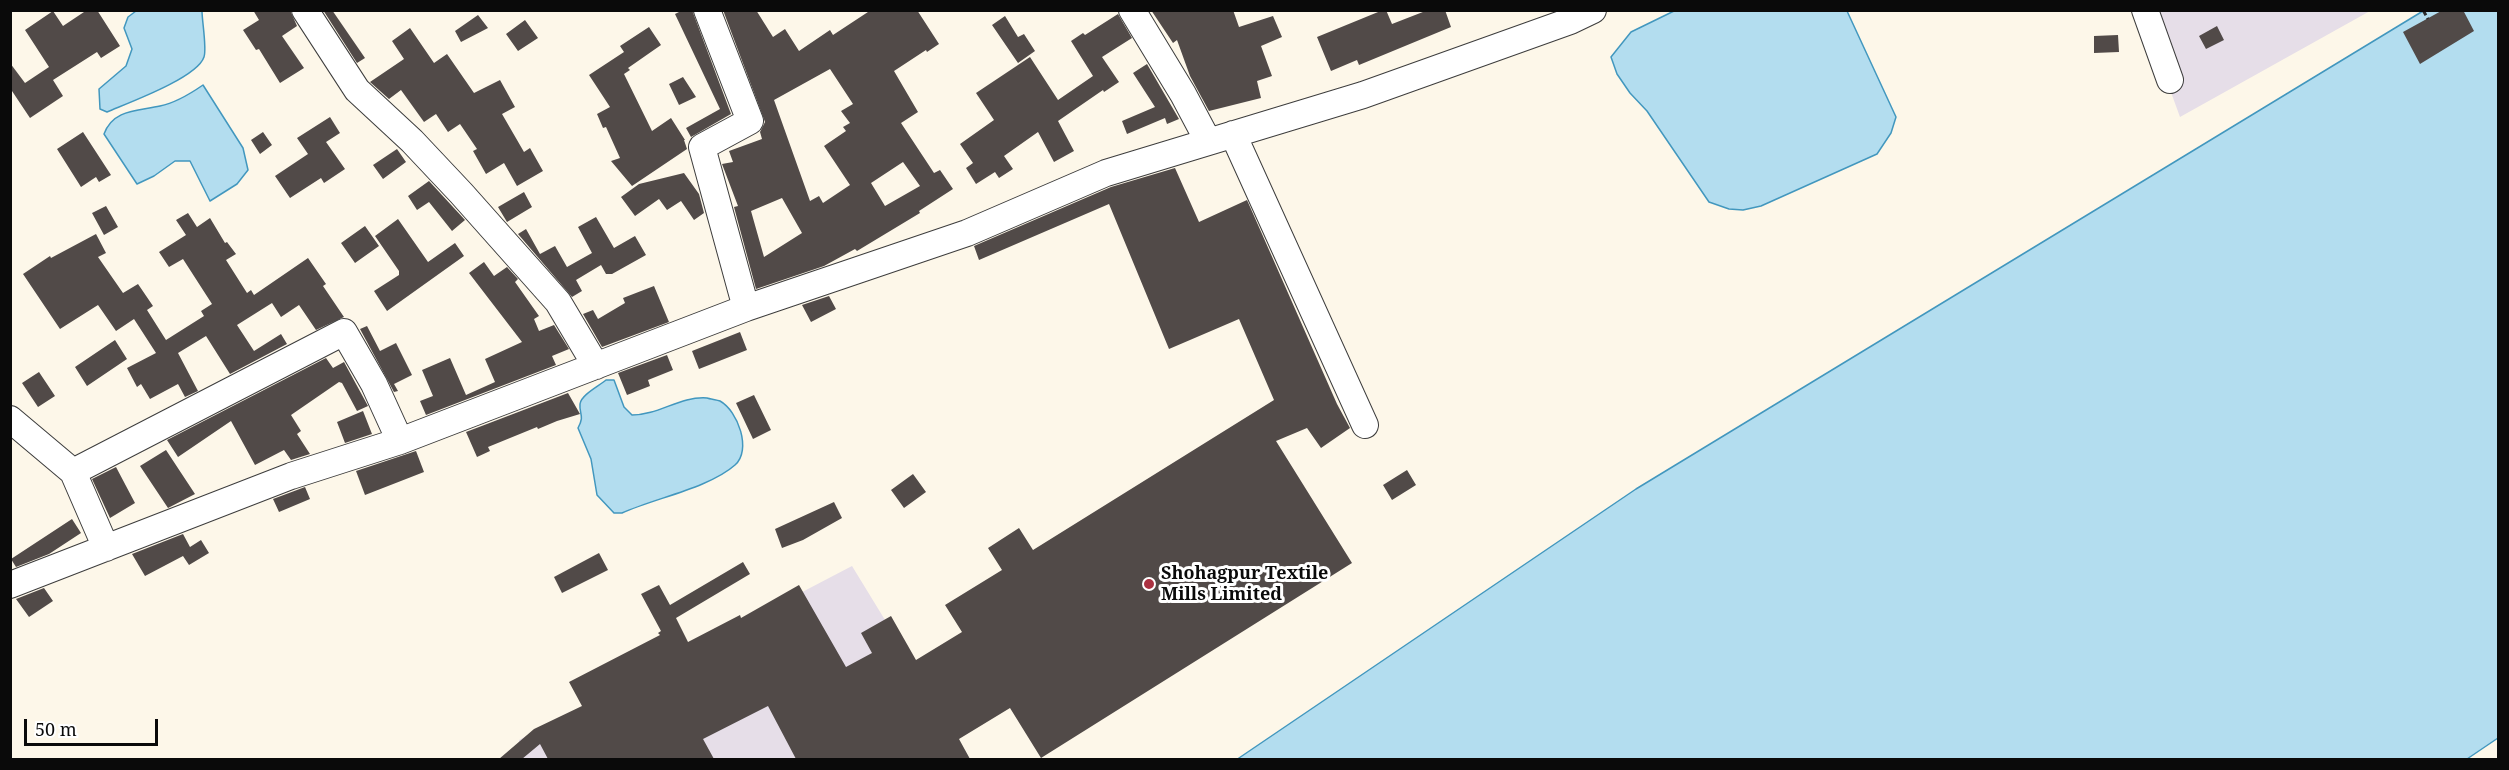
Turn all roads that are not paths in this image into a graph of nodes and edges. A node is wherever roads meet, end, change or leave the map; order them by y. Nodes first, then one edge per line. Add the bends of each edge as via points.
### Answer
1 (305, 10) edge
2 (707, 10) edge
3 (1132, 10) edge
4 (1593, 10) edge
5 (2145, 10) edge
6 (1567, 16) edge
7 (2170, 80) dead end
8 (1233, 134) junction
9 (1208, 141) junction
10 (746, 308) junction
11 (596, 366) junction
12 (10, 419) edge
13 (1365, 425) dead end
14 (400, 441) junction
15 (73, 472) junction
16 (106, 548) junction
17 (10, 585) edge

1 - 11 street via 357,90 412,141 558,302
2 - 10 street via 750,121 702,147
3 - 9 street
4 - 6 street
5 - 7 street
6 - 8 street via 1363,94
8 - 9 street
8 - 13 street
9 - 10 street via 1106,172 967,233
10 - 11 street
11 - 14 street
12 - 15 street
14 - 15 street via 344,332
14 - 16 street via 291,476
15 - 16 street
16 - 17 street

